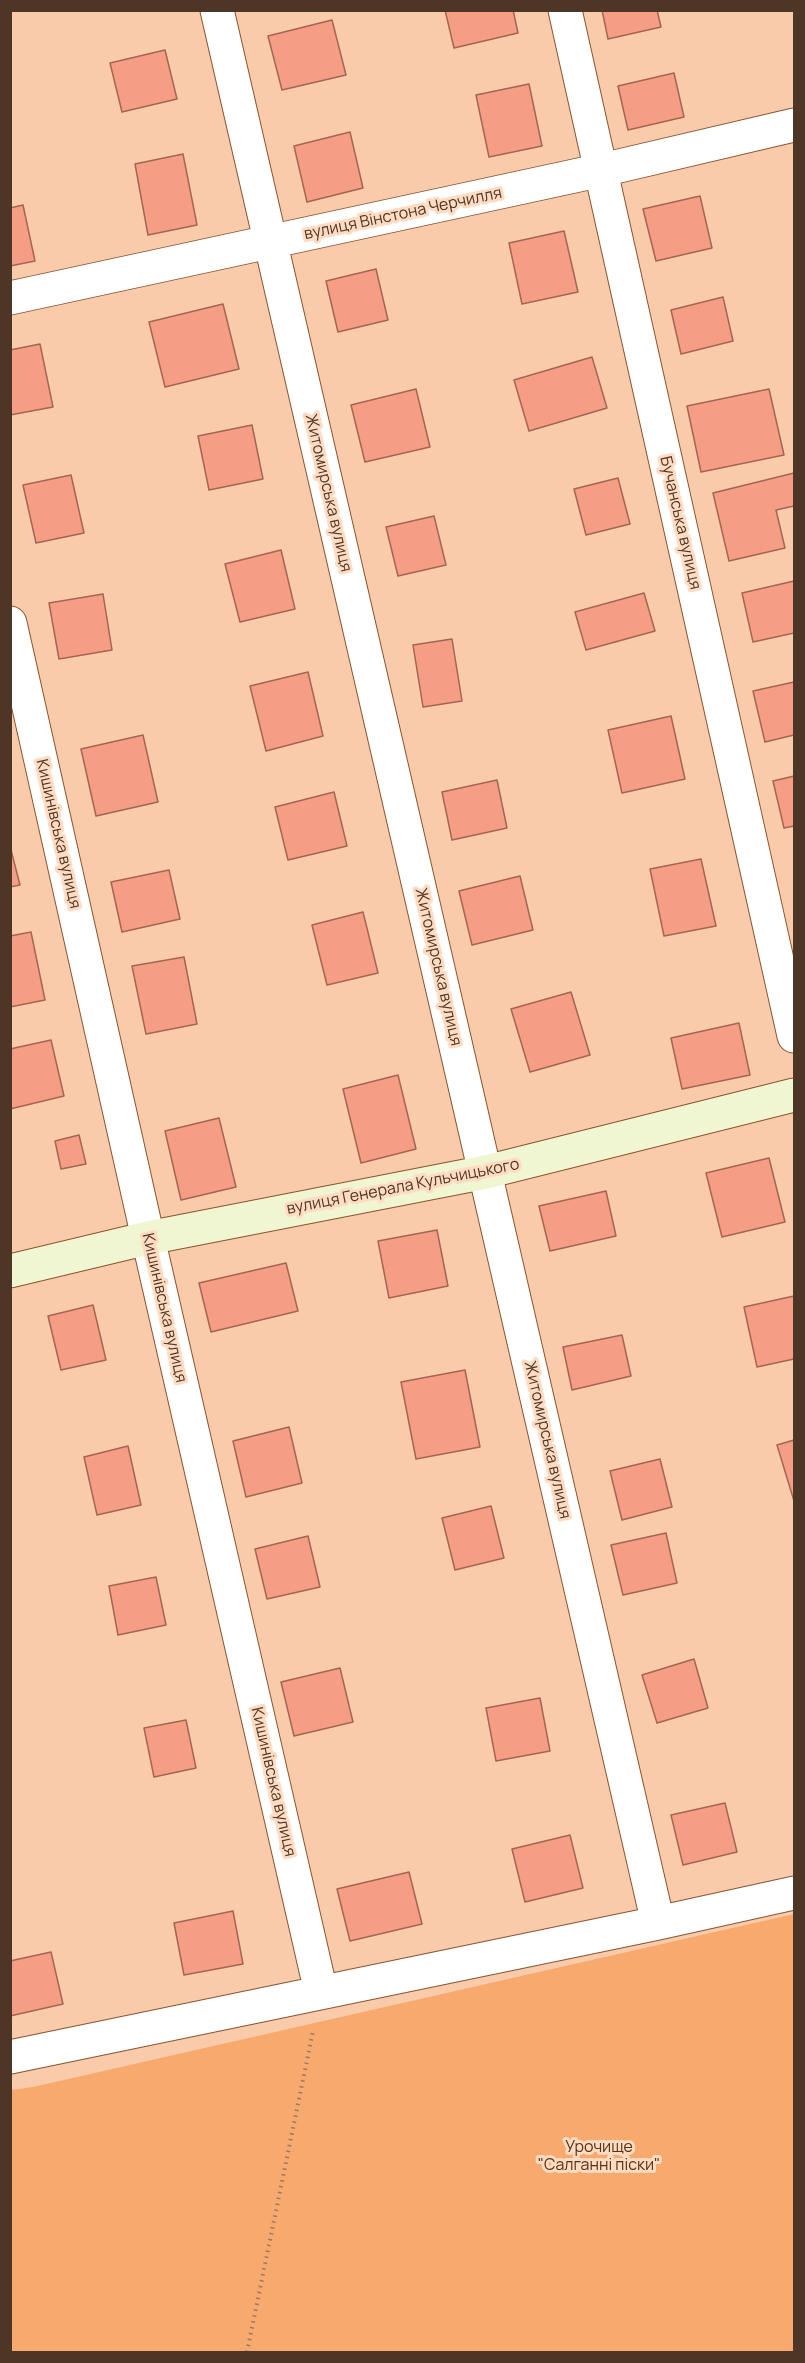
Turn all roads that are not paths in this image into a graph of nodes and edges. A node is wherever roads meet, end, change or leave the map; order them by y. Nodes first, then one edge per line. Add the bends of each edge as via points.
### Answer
1 (217, 10) edge
2 (566, 10) edge
3 (795, 125) edge
4 (602, 170) junction
5 (270, 243) junction
6 (10, 298) edge
7 (10, 623) edge
8 (795, 1036) edge
9 (795, 1095) edge
10 (486, 1172) junction
11 (148, 1238) junction
12 (10, 1271) edge
13 (795, 1893) edge
14 (658, 1923) junction
15 (321, 1992) junction
16 (10, 2057) edge

1 - 5 street, Житомирська вулиця
2 - 4 street, Бучанська вулиця
3 - 4 street, вулиця Вінстона Черчилля
4 - 5 street, вулиця Вінстона Черчилля
4 - 8 street, Бучанська вулиця
5 - 6 street, вулиця Вінстона Черчилля
5 - 10 street, Житомирська вулиця
7 - 11 street, Кишинівська вулиця
9 - 10 street, вулиця Генерала Кульчицького
10 - 11 street, вулиця Генерала Кульчицького
10 - 14 street, Житомирська вулиця
11 - 12 street, вулиця Генерала Кульчицького
11 - 15 street, Кишинівська вулиця
13 - 14 street
14 - 15 street
15 - 16 street

